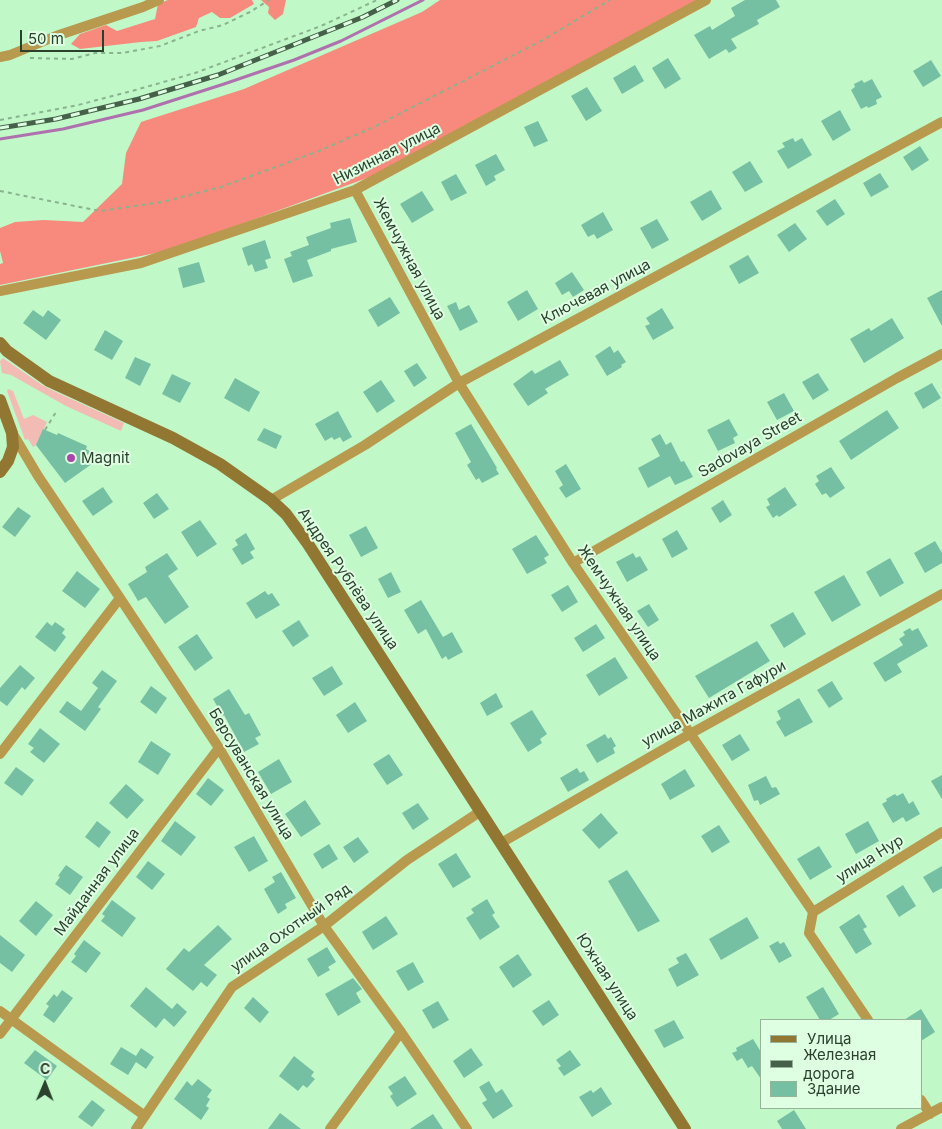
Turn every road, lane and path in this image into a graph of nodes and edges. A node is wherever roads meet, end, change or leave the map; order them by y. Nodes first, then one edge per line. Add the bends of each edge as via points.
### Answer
1 (159, 0) edge
2 (269, 0) edge
3 (376, 0) edge
4 (610, 0) edge
5 (706, 0) edge
6 (5, 56) edge
7 (0, 120) edge
8 (942, 122) edge
9 (355, 190) junction
10 (0, 191) edge
11 (0, 291) edge
12 (0, 343) edge
13 (942, 354) edge
14 (459, 383) junction
15 (0, 400) edge
16 (56, 412) dead end
17 (45, 430) dead end
18 (12, 433) junction
19 (0, 472) edge
20 (271, 500) junction
21 (573, 563) junction
22 (942, 594) edge
23 (120, 598) junction
24 (690, 734) junction
25 (219, 748) junction
26 (0, 754) edge
27 (481, 811) junction
28 (942, 832) edge
29 (501, 843) junction
30 (813, 912) junction
31 (324, 926) junction
32 (0, 1011) edge
33 (867, 1019) edge
34 (11, 1020) junction
35 (401, 1032) junction
36 (0, 1034) edge
37 (922, 1102) edge
38 (942, 1107) edge
39 (930, 1114) junction
40 (145, 1116) junction
41 (136, 1129) edge
42 (330, 1129) edge
43 (467, 1129) edge
44 (685, 1129) edge
45 (901, 1129) edge

1 - 6 street
2 - 6 path via 223,25 160,46 123,53 95,53 72,59
3 - 7 path via 321,26 195,73 78,105
4 - 10 path via 541,40 374,127 222,187 162,202 100,211
5 - 9 street, Низинная улица
8 - 14 street, Ключевая улица
9 - 11 street, Низинная улица via 140,263
9 - 14 street, Жемчужная улица
12 - 20 street, Андрея Рублёва улица via 49,381 181,442 220,464
13 - 21 street, Sadovaya Street
14 - 20 street, Ключевая улица via 365,445
14 - 21 street, Жемчужная улица
15 - 18 street
16 - 17 path
18 - 19 street via 13,447
18 - 23 street, Берсуванская улица
20 - 27 street, Андрея Рублёва улица via 308,544
21 - 24 street, Жемчужная улица
22 - 24 street, улица Мажита Гафури
23 - 25 street, Берсуванская улица
23 - 26 street
24 - 29 street, улица Мажита Гафури
24 - 30 street, Жемчужная улица
25 - 31 street, Берсуванская улица
25 - 34 street, Майданная улица
27 - 29 street, Андрея Рублёва улица
27 - 31 street, улица Охотный Ряд via 407,860
28 - 30 street, улица Нур
29 - 44 street, Южная улица
30 - 33 street via 809,933
31 - 35 street, Берсуванская улица
31 - 40 street, улица Охотный Ряд via 232,987
32 - 34 street
34 - 36 street, Майданная улица
34 - 40 street
35 - 42 street
35 - 43 street, Берсуванская улица
37 - 39 street
38 - 39 street
39 - 45 street
40 - 41 street, улица Охотный Ряд

